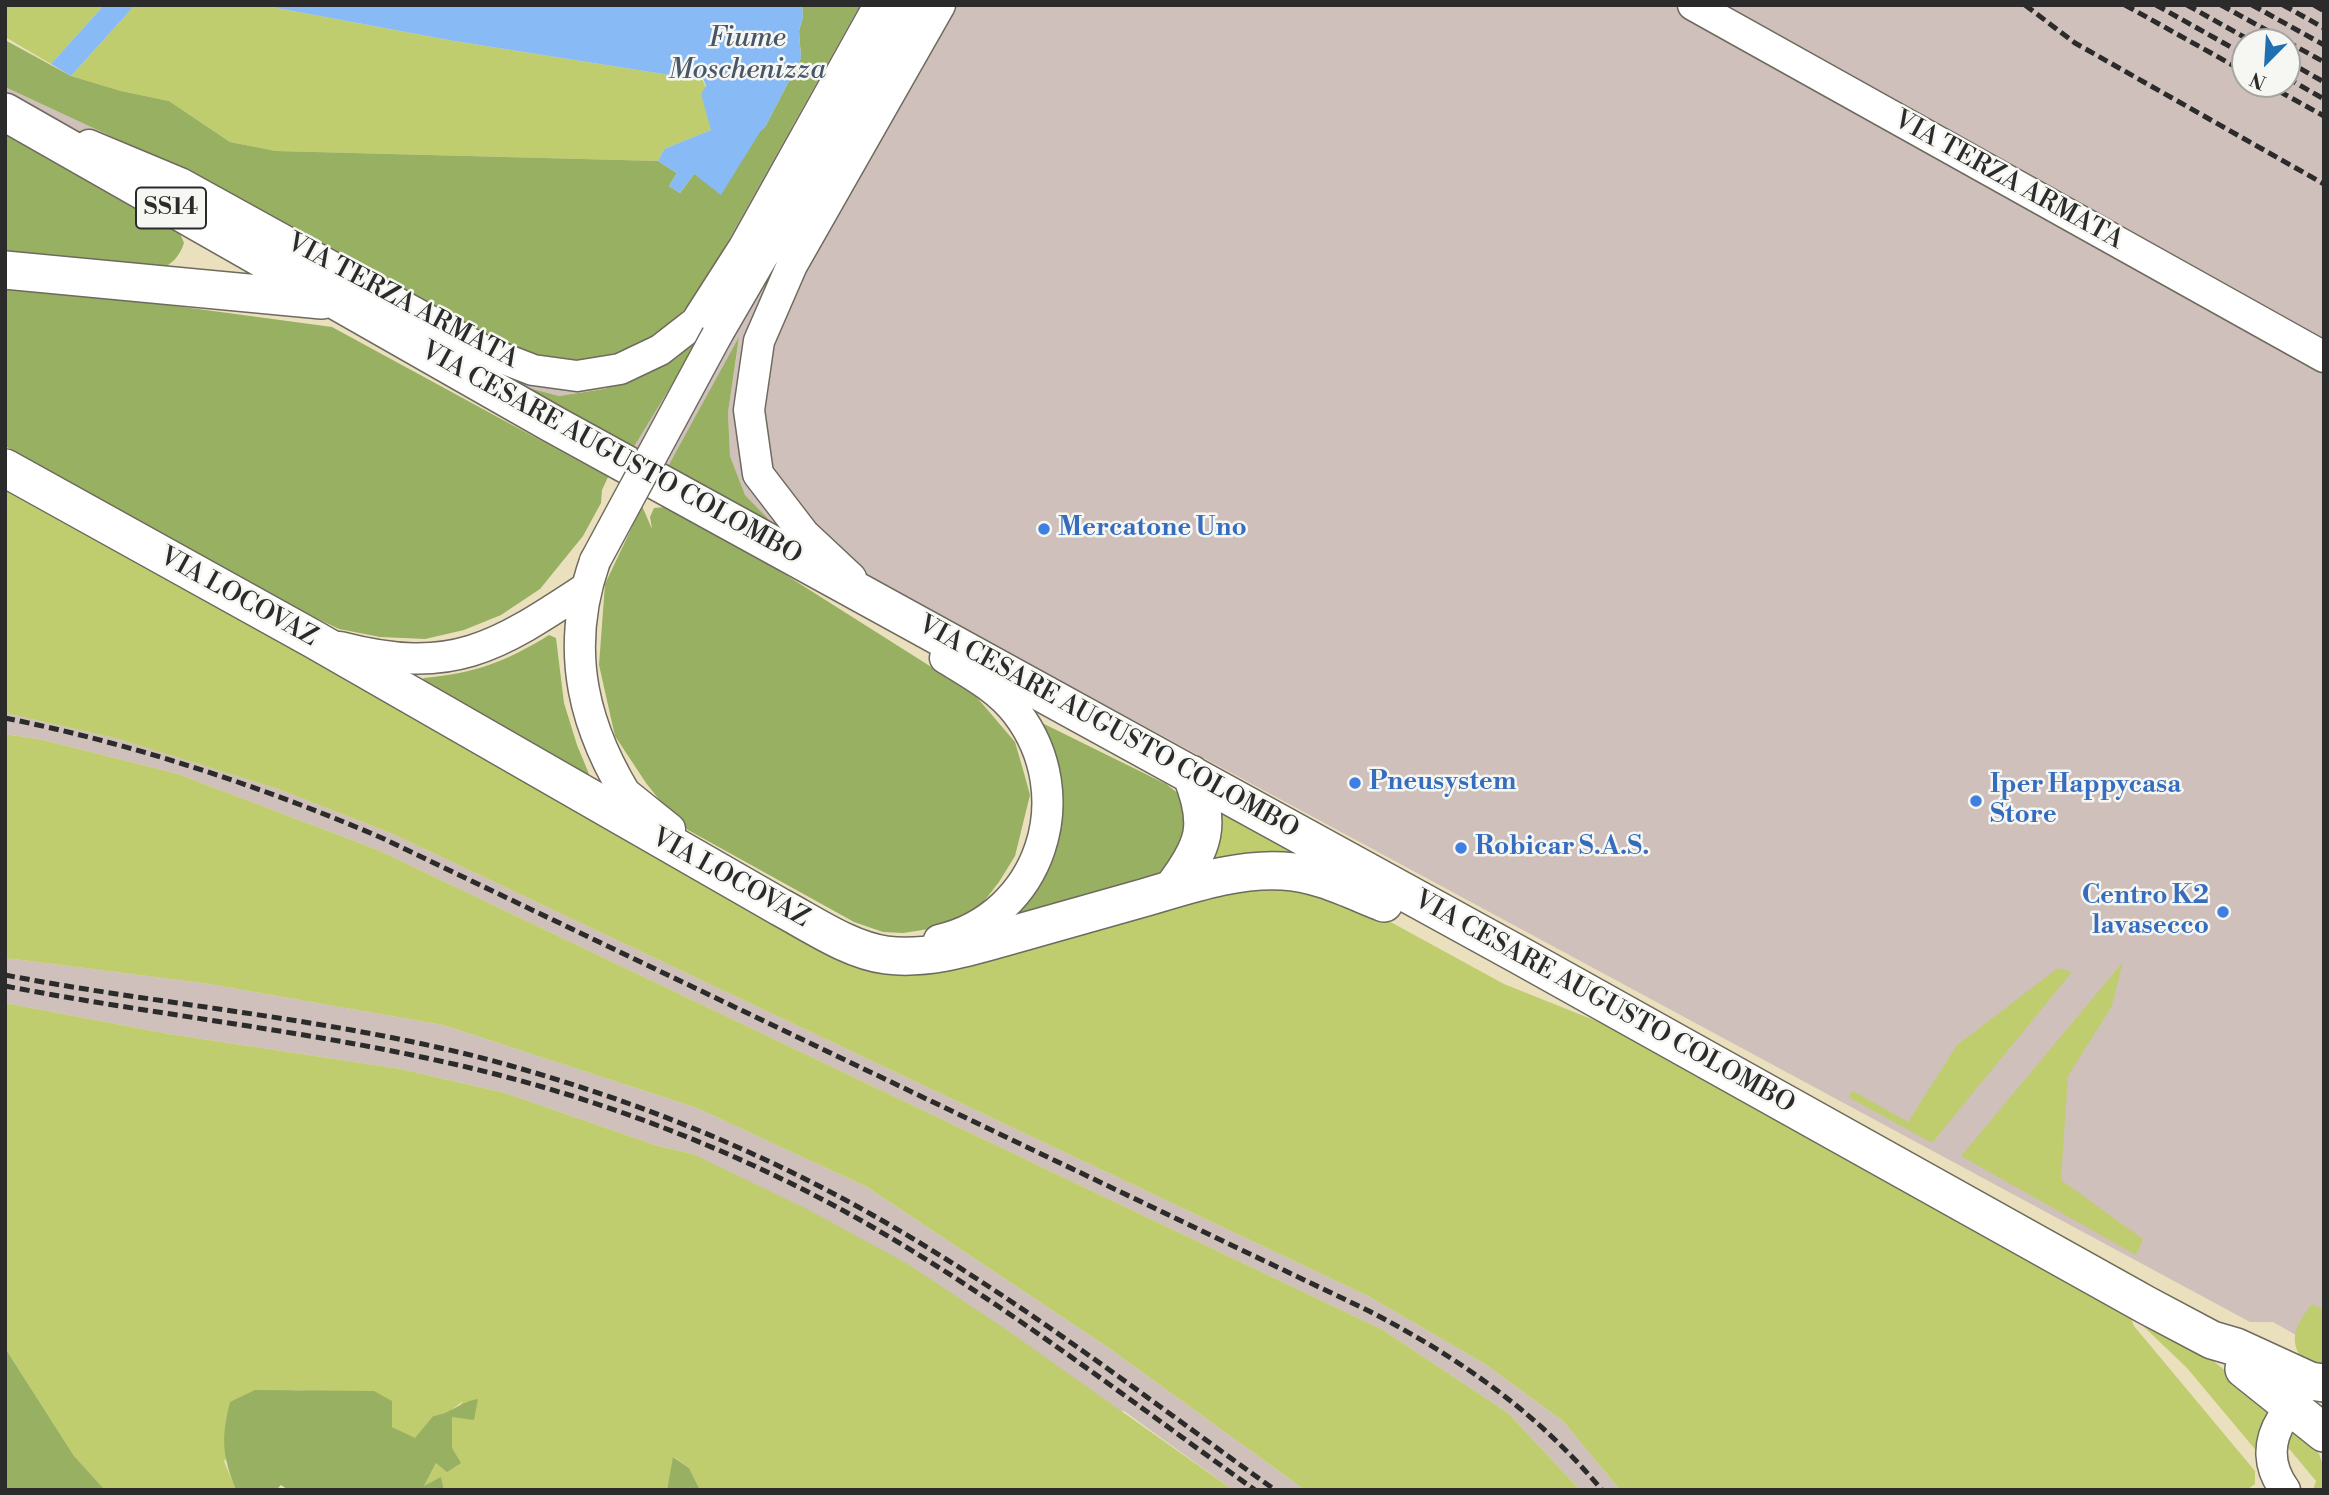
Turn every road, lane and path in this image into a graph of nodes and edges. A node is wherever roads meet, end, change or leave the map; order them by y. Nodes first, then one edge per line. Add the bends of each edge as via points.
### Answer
1 (879, 5) edge
2 (909, 5) edge
3 (940, 5) edge
4 (1693, 5) edge
5 (6, 113) edge
6 (5, 270) edge
7 (337, 302) junction
8 (2324, 357) edge
9 (5, 468) edge
10 (591, 574) junction
11 (829, 574) junction
12 (869, 596) junction
13 (315, 640) junction
14 (1191, 774) junction
15 (624, 792) junction
16 (653, 836) junction
17 (1172, 889) junction
18 (1519, 955) junction
19 (2212, 1340) junction
20 (2324, 1383) edge
21 (2312, 1423) edge
22 (2272, 1484) edge

1 - 5 street, VIA TERZA ARMATA via 744,247 696,322 660,350 620,369 577,376 533,370 484,351 180,183
2 - 10 street, bridge via 717,335
3 - 12 street via 792,265 759,341 749,410 758,474 804,534
4 - 8 street, VIA TERZA ARMATA
5 - 7 main road, VIA CESARE AUGUSTO COLOMBO / SS14
6 - 7 main road
7 - 11 main road, VIA CESARE AUGUSTO COLOMBO / SS14
9 - 13 main road, VIA LOCOVAZ
10 - 13 street via 515,634 448,658 410,660
10 - 15 street via 580,656 583,694 592,727
11 - 12 main road, VIA CESARE AUGUSTO COLOMBO
11 - 15 street, VIA LOCOVAZ via 890,624 996,691 1018,714 1045,769 1050,806 1036,859 1020,888 994,913 947,938 928,943 870,938 674,832
12 - 14 main road, VIA CESARE AUGUSTO COLOMBO
13 - 16 main road, VIA LOCOVAZ
14 - 17 main road via 1201,799 1204,825 1191,865
14 - 18 main road, VIA CESARE AUGUSTO COLOMBO
15 - 16 street
16 - 17 main road, VIA LOCOVAZ via 850,944 883,955 916,957 973,946
17 - 18 main road, VIA LOCOVAZ via 1253,872 1316,876
18 - 19 main road, VIA CESARE AUGUSTO COLOMBO
19 - 20 main road, VIA CESARE AUGUSTO COLOMBO
19 - 21 main road, VIA CESARE AUGUSTO COLOMBO
21 - 22 street via 2282,1419 2271,1453

